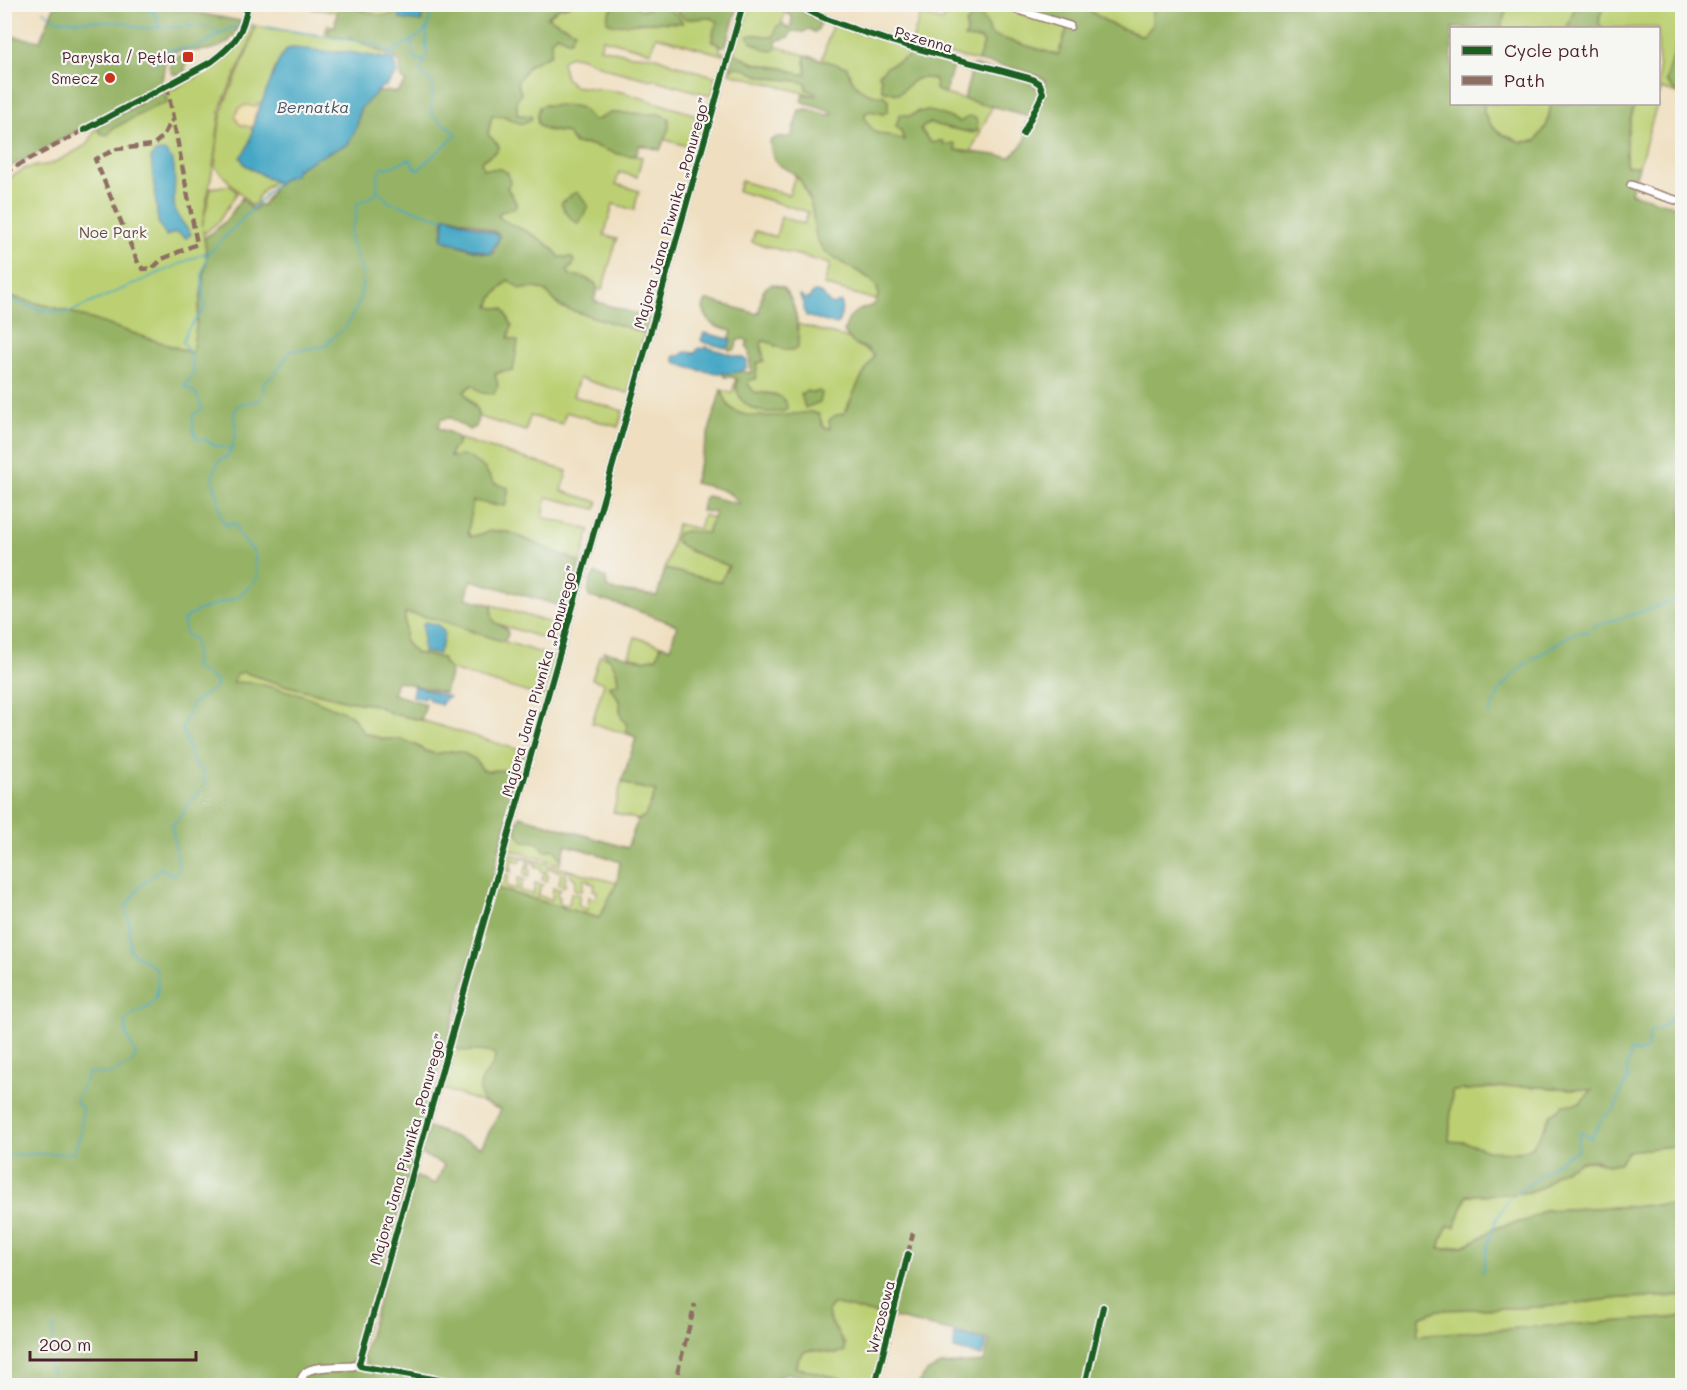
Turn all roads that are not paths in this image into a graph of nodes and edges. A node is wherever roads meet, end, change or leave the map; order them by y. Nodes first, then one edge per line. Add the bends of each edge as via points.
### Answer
1 (248, 4) edge
2 (743, 4) edge
3 (799, 4) edge
4 (999, 4) edge
5 (1070, 26) dead end
6 (84, 130) dead end
7 (1023, 134) dead end
8 (1631, 185) dead end
9 (1683, 202) edge
10 (908, 1254) dead end
11 (1103, 1307) dead end
12 (359, 1364) junction
13 (298, 1386) edge
14 (473, 1386) edge
15 (875, 1386) edge
16 (1085, 1386) edge

1 - 6 street via 244,26 212,62
2 - 12 street, Majora Jana Piwnika „Ponurego”
3 - 7 street, Pszenna via 817,16 880,39 1032,79 1040,84 1043,93
4 - 5 street
8 - 9 street
10 - 15 street, Wrzosowa
11 - 16 street
12 - 13 street via 309,1370
12 - 14 street

